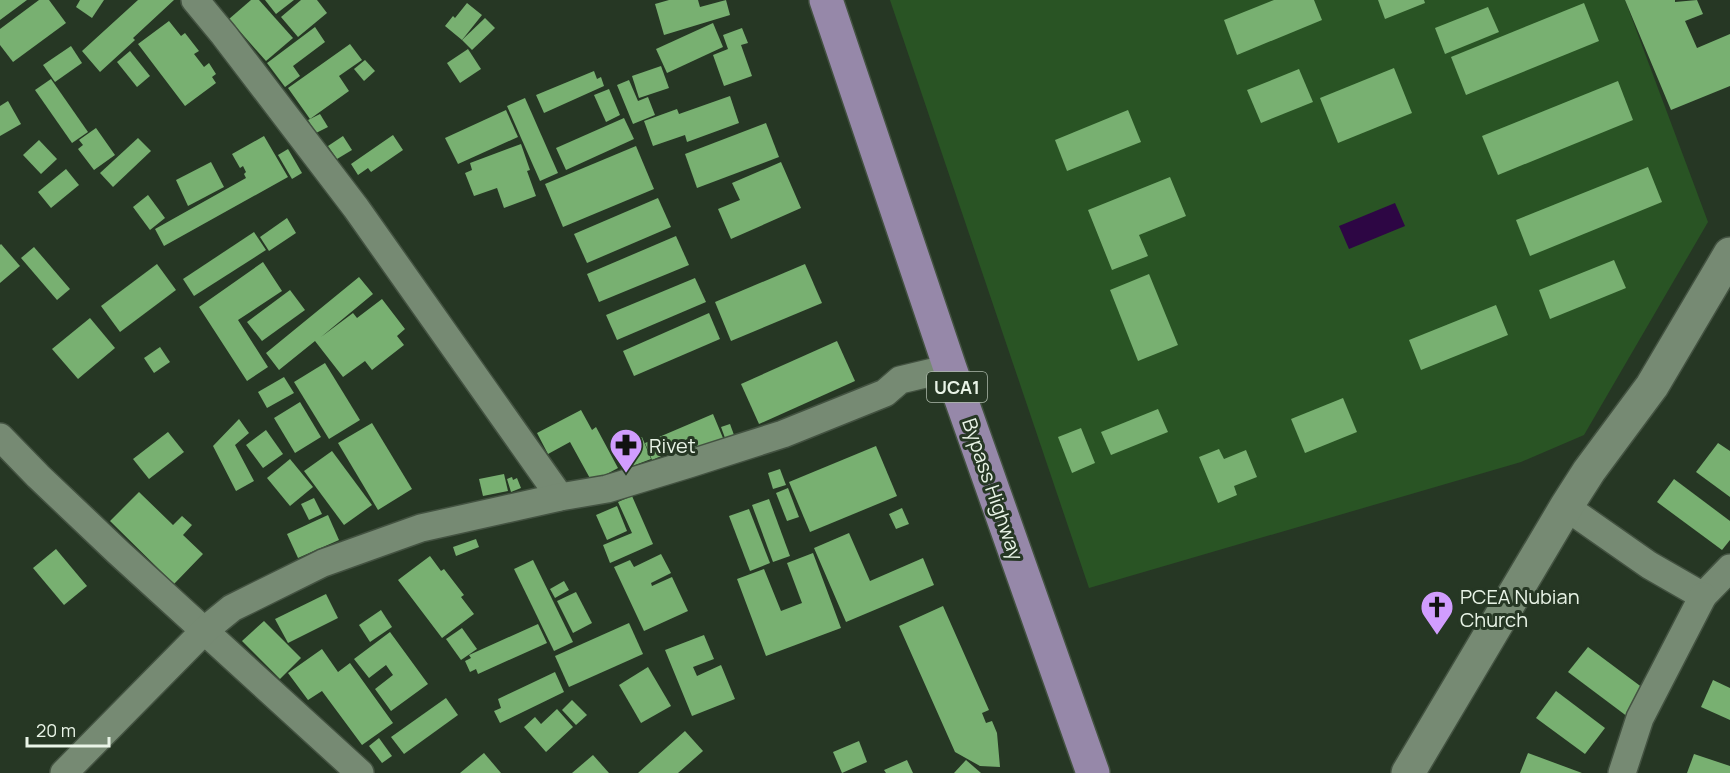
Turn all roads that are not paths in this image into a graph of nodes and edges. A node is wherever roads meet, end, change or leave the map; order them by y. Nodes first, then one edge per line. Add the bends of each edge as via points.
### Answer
1 (195, 0) edge
2 (826, 0) edge
3 (1730, 254) edge
4 (950, 368) junction
5 (0, 437) edge
6 (560, 497) junction
7 (1566, 507) junction
8 (1730, 568) edge
9 (1703, 596) junction
10 (205, 630) junction
11 (64, 773) edge
12 (360, 773) edge
13 (1093, 773) edge
14 (1408, 773) edge
15 (1622, 773) edge

1 - 6 street via 356,208
2 - 4 main road, Bypass Highway / UCA1
3 - 7 street via 1652,387
4 - 6 street via 900,380 885,393 783,434 607,489
4 - 13 main road, Bypass Highway / UCA1
5 - 10 street via 38,477
6 - 10 street via 421,528 323,563 232,608
7 - 9 street via 1649,565
7 - 14 street
8 - 9 street
9 - 15 street via 1640,718
10 - 11 street
10 - 12 street

